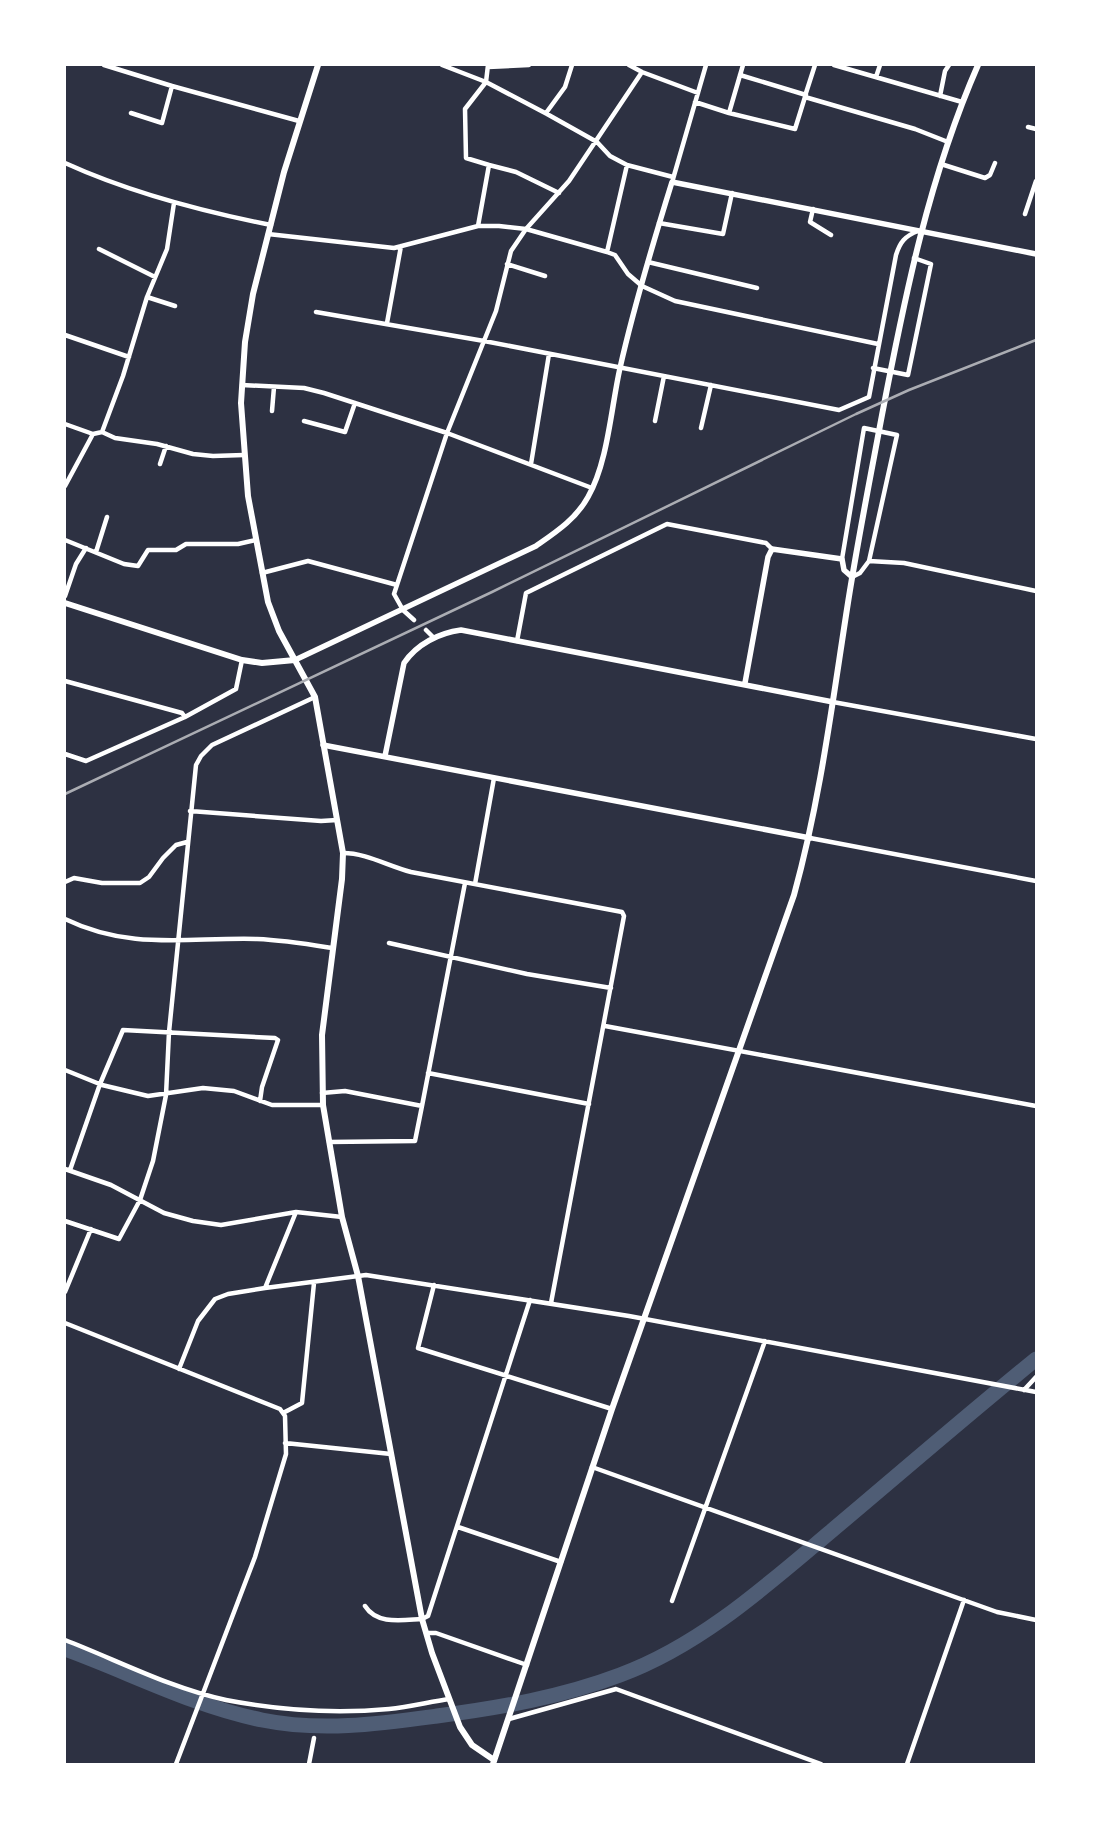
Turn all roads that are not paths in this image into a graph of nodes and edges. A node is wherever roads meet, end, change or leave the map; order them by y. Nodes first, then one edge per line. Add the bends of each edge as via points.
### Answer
1 (104, 65) edge
2 (318, 65) edge
3 (442, 65) edge
4 (529, 65) edge
5 (572, 65) edge
6 (630, 65) edge
7 (706, 65) edge
8 (743, 65) edge
9 (815, 65) edge
10 (834, 65) edge
11 (880, 65) edge
12 (949, 65) edge
13 (978, 65) edge
14 (488, 66) edge
15 (642, 72) junction
16 (740, 75) junction
17 (876, 77) junction
18 (486, 82) junction
19 (172, 86) junction
20 (698, 93) junction
21 (805, 96) junction
22 (940, 96) junction
23 (695, 102) junction
24 (962, 102) junction
25 (132, 112) dead end
26 (546, 113) junction
27 (728, 113) junction
28 (299, 122) junction
29 (1028, 127) dead end
30 (1036, 129) edge
31 (596, 142) junction
32 (948, 142) junction
33 (65, 163) edge
34 (995, 163) dead end
35 (941, 164) junction
36 (489, 165) junction
37 (627, 165) junction
38 (672, 179) junction
39 (1036, 184) edge
40 (732, 192) junction
41 (559, 193) junction
42 (174, 203) junction
43 (813, 209) junction
44 (1025, 214) dead end
45 (659, 223) junction
46 (270, 225) junction
47 (478, 226) junction
48 (526, 229) junction
49 (920, 230) junction
50 (268, 234) junction
51 (831, 234) dead end
52 (401, 246) junction
53 (99, 249) dead end
54 (607, 252) junction
55 (1036, 254) edge
56 (914, 258) junction
57 (648, 262) junction
58 (507, 264) junction
59 (544, 276) dead end
60 (155, 277) junction
61 (642, 286) junction
62 (757, 288) dead end
63 (147, 297) junction
64 (175, 306) dead end
65 (316, 312) dead end
66 (386, 323) junction
67 (65, 335) edge
68 (484, 341) junction
69 (878, 344) junction
70 (549, 354) junction
71 (129, 357) junction
72 (620, 368) junction
73 (875, 369) junction
74 (664, 376) junction
75 (242, 385) junction
76 (711, 385) junction
77 (274, 387) junction
78 (355, 403) junction
79 (272, 411) dead end
80 (304, 421) dead end
81 (656, 421) dead end
82 (65, 424) edge
83 (701, 428) dead end
84 (102, 432) junction
85 (447, 432) junction
86 (93, 434) junction
87 (166, 446) junction
88 (244, 455) junction
89 (160, 464) dead end
90 (531, 464) junction
91 (65, 485) edge
92 (592, 488) junction
93 (107, 517) dead end
94 (65, 540) edge
95 (256, 540) junction
96 (86, 548) junction
97 (772, 549) junction
98 (96, 552) junction
99 (842, 559) junction
100 (869, 561) junction
101 (262, 573) junction
102 (852, 577) junction
103 (397, 586) junction
104 (1036, 591) edge
105 (65, 596) edge
106 (65, 603) edge
107 (403, 610) junction
108 (414, 620) dead end
109 (426, 630) dead end
110 (434, 638) junction
111 (516, 641) junction
112 (242, 660) junction
113 (295, 660) junction
114 (65, 681) edge
115 (745, 683) junction
116 (315, 697) junction
117 (833, 702) junction
118 (185, 717) junction
119 (1036, 739) edge
120 (323, 744) junction
121 (65, 754) edge
122 (385, 756) junction
123 (494, 778) junction
124 (190, 811) junction
125 (337, 820) junction
126 (810, 838) junction
127 (187, 842) junction
128 (342, 853) junction
129 (1036, 881) edge
130 (65, 882) edge
131 (465, 883) junction
132 (475, 884) junction
133 (65, 919) edge
134 (178, 941) junction
135 (389, 943) dead end
136 (332, 948) junction
137 (450, 958) junction
138 (611, 988) junction
139 (605, 1026) junction
140 (169, 1032) junction
141 (740, 1051) junction
142 (65, 1070) edge
143 (428, 1073) junction
144 (100, 1084) junction
145 (322, 1093) junction
146 (166, 1095) junction
147 (260, 1101) junction
148 (589, 1104) junction
149 (323, 1105) junction
150 (422, 1106) junction
151 (1036, 1106) edge
152 (329, 1142) junction
153 (68, 1170) edge
154 (140, 1200) junction
155 (296, 1212) junction
156 (342, 1217) junction
157 (65, 1221) edge
158 (91, 1229) junction
159 (358, 1276) junction
160 (314, 1283) junction
161 (434, 1285) junction
162 (265, 1288) junction
163 (65, 1292) edge
164 (530, 1300) junction
165 (551, 1303) junction
166 (643, 1319) junction
167 (65, 1323) edge
168 (765, 1341) junction
169 (179, 1369) junction
170 (508, 1375) junction
171 (1036, 1377) edge
172 (1022, 1389) junction
173 (1036, 1392) edge
174 (612, 1409) junction
175 (282, 1413) junction
176 (285, 1443) junction
177 (391, 1454) junction
178 (592, 1467) junction
179 (706, 1507) junction
180 (458, 1527) junction
181 (561, 1562) junction
182 (964, 1600) junction
183 (672, 1601) dead end
184 (365, 1606) dead end
185 (422, 1619) junction
186 (1036, 1620) edge
187 (426, 1633) junction
188 (65, 1640) edge
189 (527, 1665) junction
190 (201, 1694) junction
191 (450, 1702) junction
192 (509, 1719) junction
193 (314, 1738) dead end
194 (494, 1762) edge
195 (176, 1764) edge
196 (309, 1764) edge
197 (821, 1764) edge
198 (906, 1764) edge

1 - 19 street
2 - 28 main road
3 - 18 street
4 - 14 street
5 - 26 street via 564,87
6 - 15 street
7 - 20 street
8 - 16 street
9 - 21 street
10 - 17 street
11 - 17 street
12 - 22 street
13 - 24 main road
14 - 18 street
15 - 20 street
15 - 31 street
16 - 21 street
16 - 27 street
17 - 22 street
18 - 26 street
18 - 36 street via 465,109 466,158
19 - 25 street via 162,123
19 - 28 street
20 - 23 street
21 - 27 street via 795,129
21 - 32 street
22 - 24 street
23 - 27 street
23 - 38 street
24 - 32 main road
26 - 31 street
28 - 46 main road
29 - 30 street
31 - 37 street via 610,156
31 - 41 street
32 - 35 main road
33 - 42 street
34 - 35 street via 985,178
35 - 49 main road
36 - 41 street via 516,172
36 - 47 street
37 - 38 street
37 - 54 street
38 - 40 street
38 - 45 street
39 - 44 street
40 - 43 street
40 - 45 street via 723,234
41 - 48 street
42 - 46 street
42 - 60 street via 167,249
43 - 49 street
43 - 51 street via 810,222
45 - 57 street
46 - 50 main road
47 - 48 street
47 - 52 street
48 - 54 street
48 - 58 street via 510,251
49 - 55 street
49 - 56 main road
49 - 69 street via 907,236 900,244
50 - 52 street via 371,247
50 - 75 main road via 245,342
52 - 66 street
53 - 60 street
54 - 61 street via 615,255 628,274
56 - 73 street via 931,264 908,375
56 - 102 main road
57 - 61 street
57 - 62 street
58 - 59 street
58 - 68 street via 496,311
60 - 63 street
61 - 69 street via 698,307
61 - 72 street
63 - 64 street
63 - 71 street
65 - 66 street
66 - 68 street
67 - 71 street
68 - 70 street
68 - 85 street
69 - 73 street
70 - 72 street
70 - 90 street
71 - 84 street
72 - 74 street
72 - 92 street via 601,462
73 - 76 street via 869,397 839,410
74 - 76 street
74 - 81 street
75 - 77 street
75 - 88 main road
76 - 83 street
77 - 78 street via 304,388
77 - 79 street
78 - 80 street via 345,432
78 - 85 street
82 - 86 street
84 - 86 street
84 - 87 street via 115,438
85 - 90 street
85 - 103 street
86 - 91 street
87 - 88 street via 193,454
87 - 89 street
88 - 95 main road
90 - 92 street
92 - 107 street via 578,513 563,528 536,546
93 - 98 street
94 - 96 street
95 - 98 street via 238,544 186,544 176,550 148,550 138,566 124,564
95 - 101 main road
96 - 98 street
96 - 105 street via 76,564
97 - 99 street
97 - 111 street via 766,543 667,524 526,593
97 - 115 street
99 - 100 street via 864,428 897,435
99 - 102 street via 844,570
100 - 102 street via 860,573
100 - 104 street via 904,563
101 - 103 street via 308,561
101 - 113 main road via 271,613
102 - 117 main road
103 - 107 street via 394,594
106 - 112 main road
107 - 108 street
107 - 113 street
109 - 110 street
110 - 111 street via 445,632 461,630
110 - 122 street via 412,651 404,664
111 - 115 street
112 - 113 main road
112 - 118 street via 236,689
113 - 116 main road
114 - 118 street via 182,713
115 - 117 street
116 - 120 main road
116 - 124 street via 212,746 201,756 196,765
117 - 119 street
117 - 126 main road
118 - 121 street via 86,761
120 - 122 street
120 - 125 main road
122 - 123 street
123 - 126 street
123 - 132 street
124 - 125 street
124 - 127 street
125 - 128 main road
126 - 129 street
126 - 141 main road via 794,895
127 - 130 street via 176,845 140,883 102,883 74,878
127 - 134 street
128 - 131 street via 357,853 387,866
128 - 136 main road via 342,879
131 - 132 street
131 - 137 street
132 - 138 street via 622,912 624,916
133 - 134 street via 126,940
134 - 136 street via 264,939
134 - 140 street
135 - 137 street
136 - 145 main road via 322,1035
137 - 138 street
137 - 143 street
138 - 139 street
139 - 141 street
139 - 148 street
140 - 144 street via 123,1030
140 - 146 street
140 - 147 street via 278,1040
141 - 151 street
141 - 166 main road
142 - 144 street
143 - 148 street
143 - 150 street
144 - 146 street via 148,1096
144 - 153 street
145 - 149 main road
145 - 150 street via 345,1091
146 - 147 street via 203,1088 234,1091
146 - 154 street via 153,1161
147 - 149 street via 272,1105
148 - 165 street
149 - 152 main road
150 - 152 street via 415,1141
152 - 156 main road
153 - 154 street via 111,1185
154 - 155 street via 164,1213 221,1225
154 - 158 street via 119,1239
155 - 156 street
155 - 162 street
156 - 159 main road
157 - 158 street
158 - 163 street
159 - 160 street
159 - 161 street via 380,1276
159 - 177 main road
160 - 162 street
160 - 175 street via 302,1403
161 - 164 street
161 - 170 street via 418,1348
162 - 169 street via 215,1299 198,1321
164 - 165 street
164 - 170 street
165 - 166 street
166 - 168 street
166 - 174 main road
167 - 169 street
168 - 172 street
168 - 179 street
169 - 175 street via 280,1409
170 - 174 street
170 - 180 street
171 - 172 street
172 - 173 street
174 - 178 main road
175 - 176 street via 285,1416
176 - 177 street
176 - 190 street via 286,1454 255,1557
177 - 185 main road
178 - 179 street
178 - 181 main road
179 - 182 street
179 - 183 street
180 - 181 street
180 - 185 street via 428,1616
181 - 189 main road
182 - 186 street
182 - 198 street
184 - 185 street via 370,1615 380,1619
185 - 187 main road
187 - 189 street via 436,1633
187 - 191 main road
188 - 190 street
189 - 192 main road
190 - 191 street via 291,1709 389,1709
190 - 195 street
191 - 194 main road via 467,1740
192 - 194 main road
192 - 197 street via 616,1689
193 - 196 street

